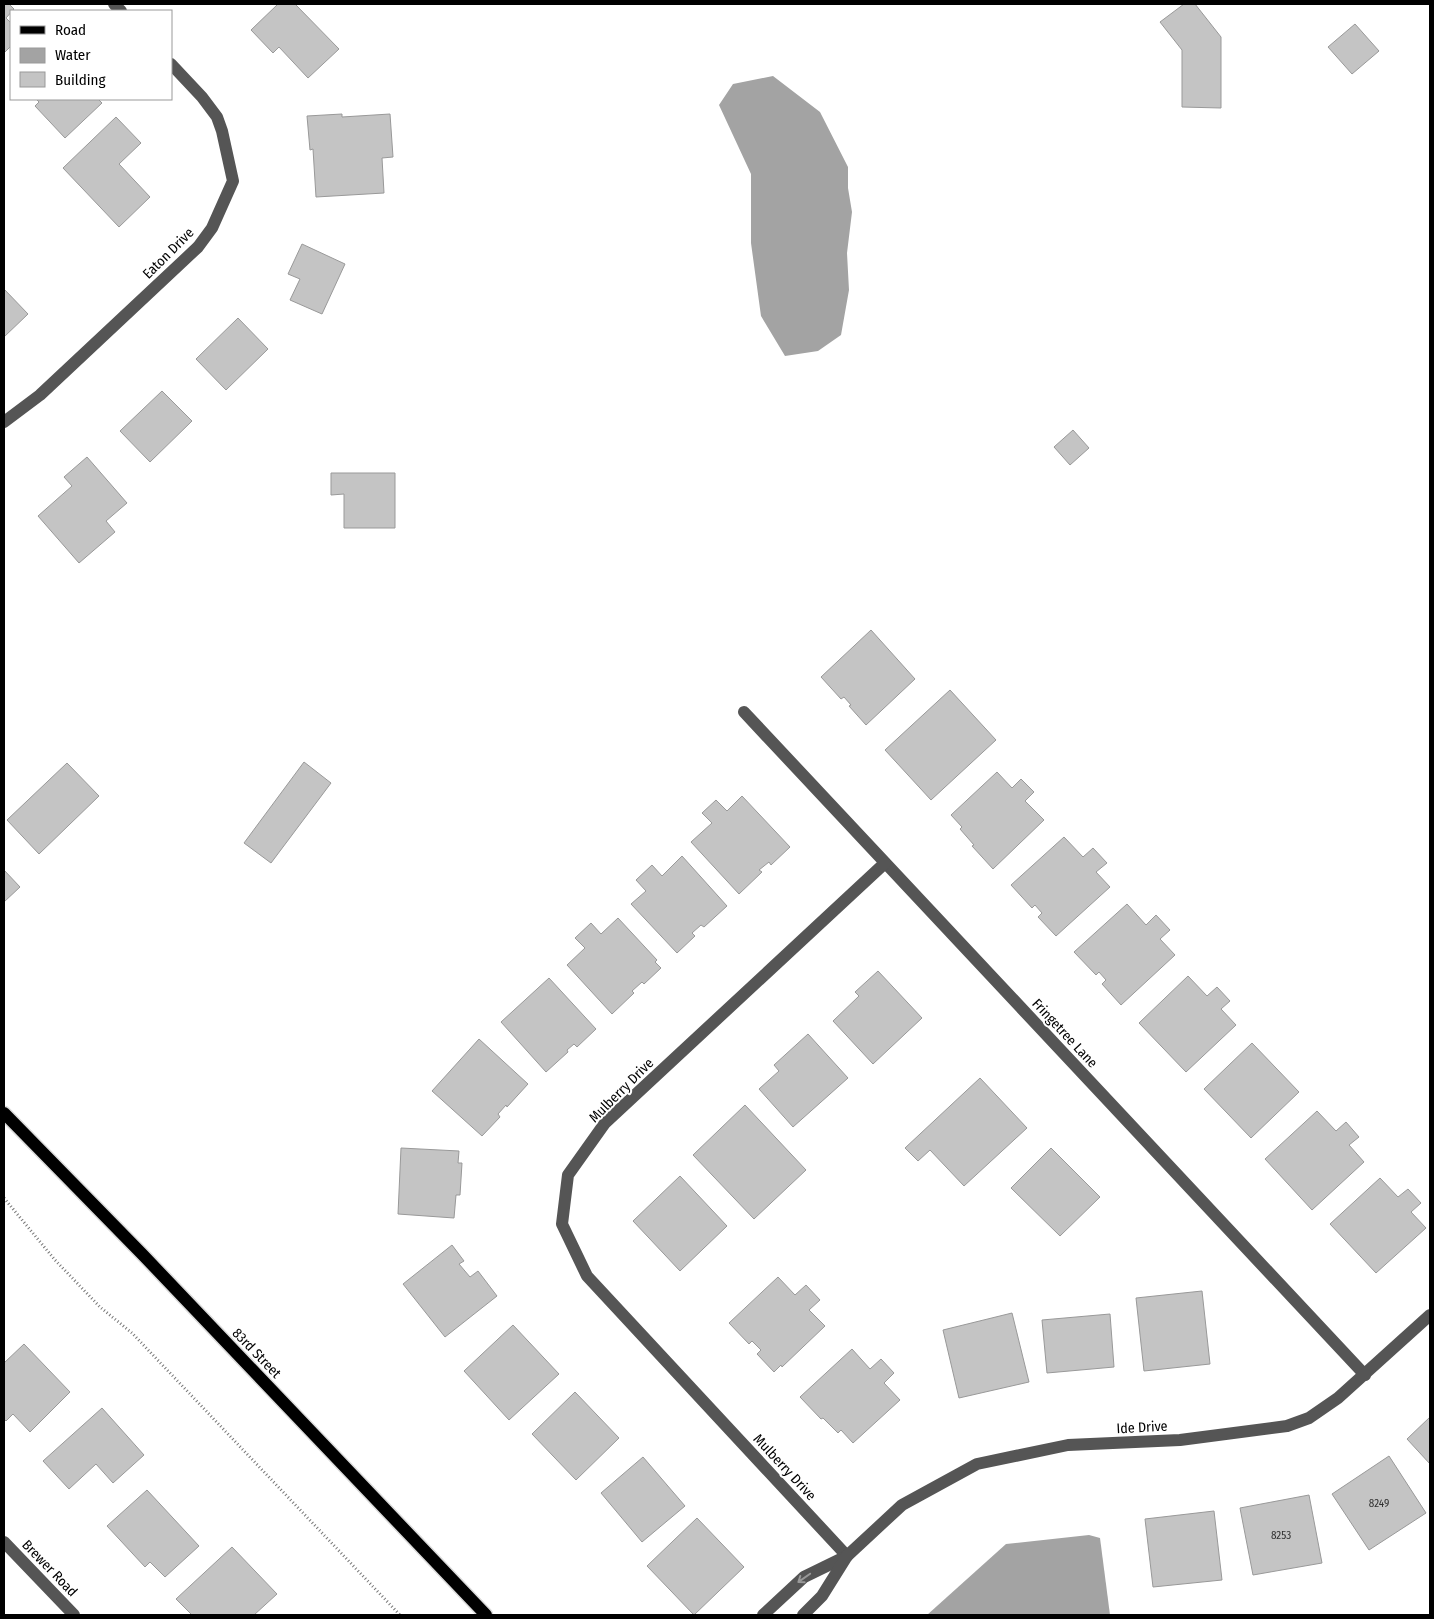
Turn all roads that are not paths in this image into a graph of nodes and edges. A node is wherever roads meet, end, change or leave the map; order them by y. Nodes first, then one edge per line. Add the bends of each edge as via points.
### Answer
1 (172, 65) edge
2 (4, 422) edge
3 (744, 712) dead end
4 (885, 864) junction
5 (4, 1113) edge
6 (1430, 1315) edge
7 (1365, 1375) junction
8 (4, 1542) edge
9 (847, 1556) junction
10 (74, 1615) edge
11 (486, 1615) edge
12 (763, 1615) edge
13 (803, 1615) edge

1 - 2 street, Eaton Drive via 202,97 217,117 222,131 233,181 212,228 198,247 40,395
3 - 4 street, Fringetree Lane
4 - 7 street, Fringetree Lane
4 - 9 street, Mulberry Drive via 605,1123 568,1175 562,1224 587,1276
5 - 11 main road, 83rd Street
6 - 7 street, Ide Drive
7 - 9 street, Ide Drive via 1309,1418 1287,1426 1180,1440 1068,1445 977,1464 902,1505
8 - 10 street, Brewer Road
9 -> 12 street, Ide Drive via 804,1577
9 - 13 street, Ide Drive via 822,1596

